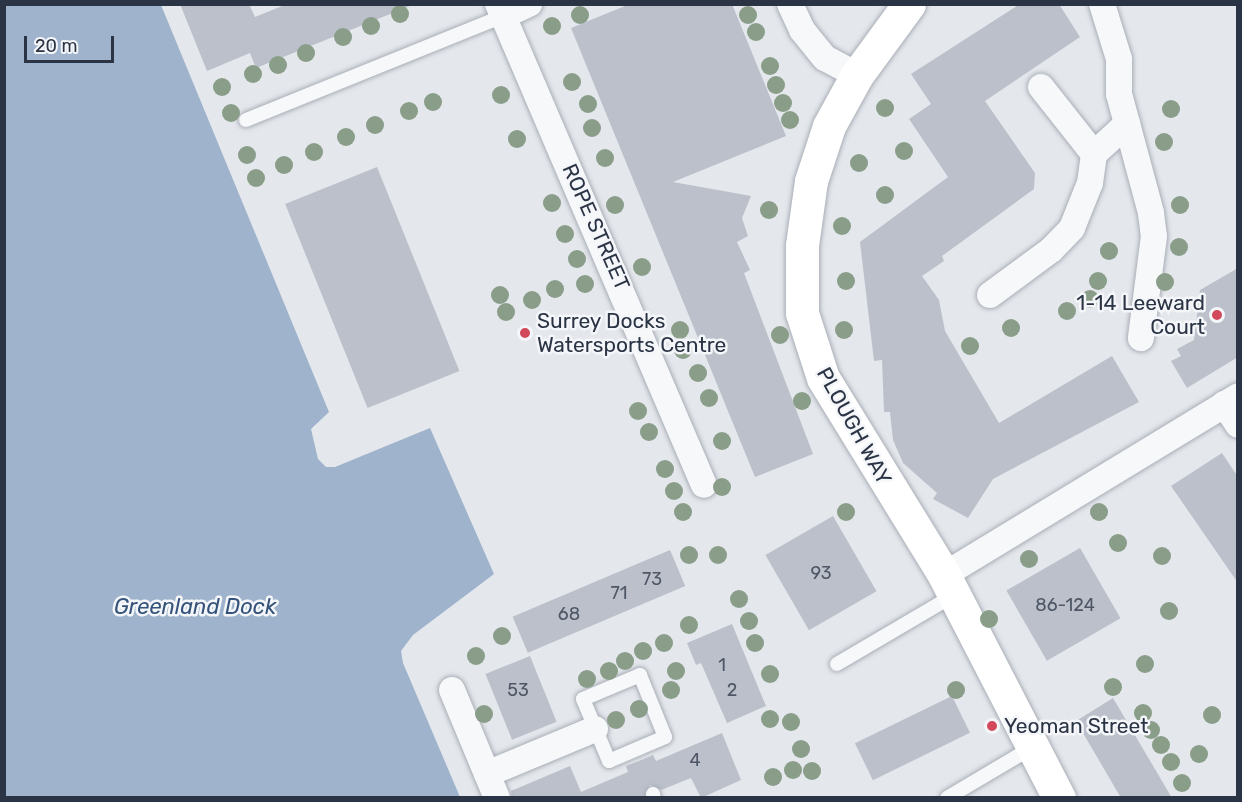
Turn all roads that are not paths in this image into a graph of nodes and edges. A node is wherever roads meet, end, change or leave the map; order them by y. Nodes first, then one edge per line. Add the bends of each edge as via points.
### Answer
1 (529, 4) edge
2 (790, 4) edge
3 (909, 4) edge
4 (1102, 4) edge
5 (500, 10) edge
6 (857, 75) junction
7 (1041, 87) dead end
8 (246, 120) dead end
9 (1127, 124) junction
10 (1094, 154) junction
11 (990, 295) dead end
12 (1141, 338) dead end
13 (1233, 408) edge
14 (704, 485) dead end
15 (949, 585) junction
16 (837, 664) dead end
17 (452, 690) dead end
18 (595, 729) junction
19 (1034, 747) junction
20 (487, 774) junction
21 (497, 798) edge
22 (947, 798) edge
23 (1059, 798) edge

1 - 5 street
2 - 6 street via 802,30 825,58
3 - 6 main road, PLOUGH WAY
4 - 9 street via 1119,58 1119,94
5 - 8 lane
5 - 14 street, ROPE STREET
6 - 15 main road, PLOUGH WAY via 829,126 811,181 802,245 802,313 823,378
7 - 10 street
9 - 10 street
9 - 12 street via 1144,179 1154,236
10 - 11 street via 1090,183 1071,228 1051,249
13 - 15 street
15 - 16 lane
15 - 19 main road, PLOUGH WAY
17 - 20 street
18 - 18 lane via 609,761 636,755 665,737 640,675 583,699
18 - 20 street
19 - 22 lane
19 - 23 main road, PLOUGH WAY
20 - 21 street

